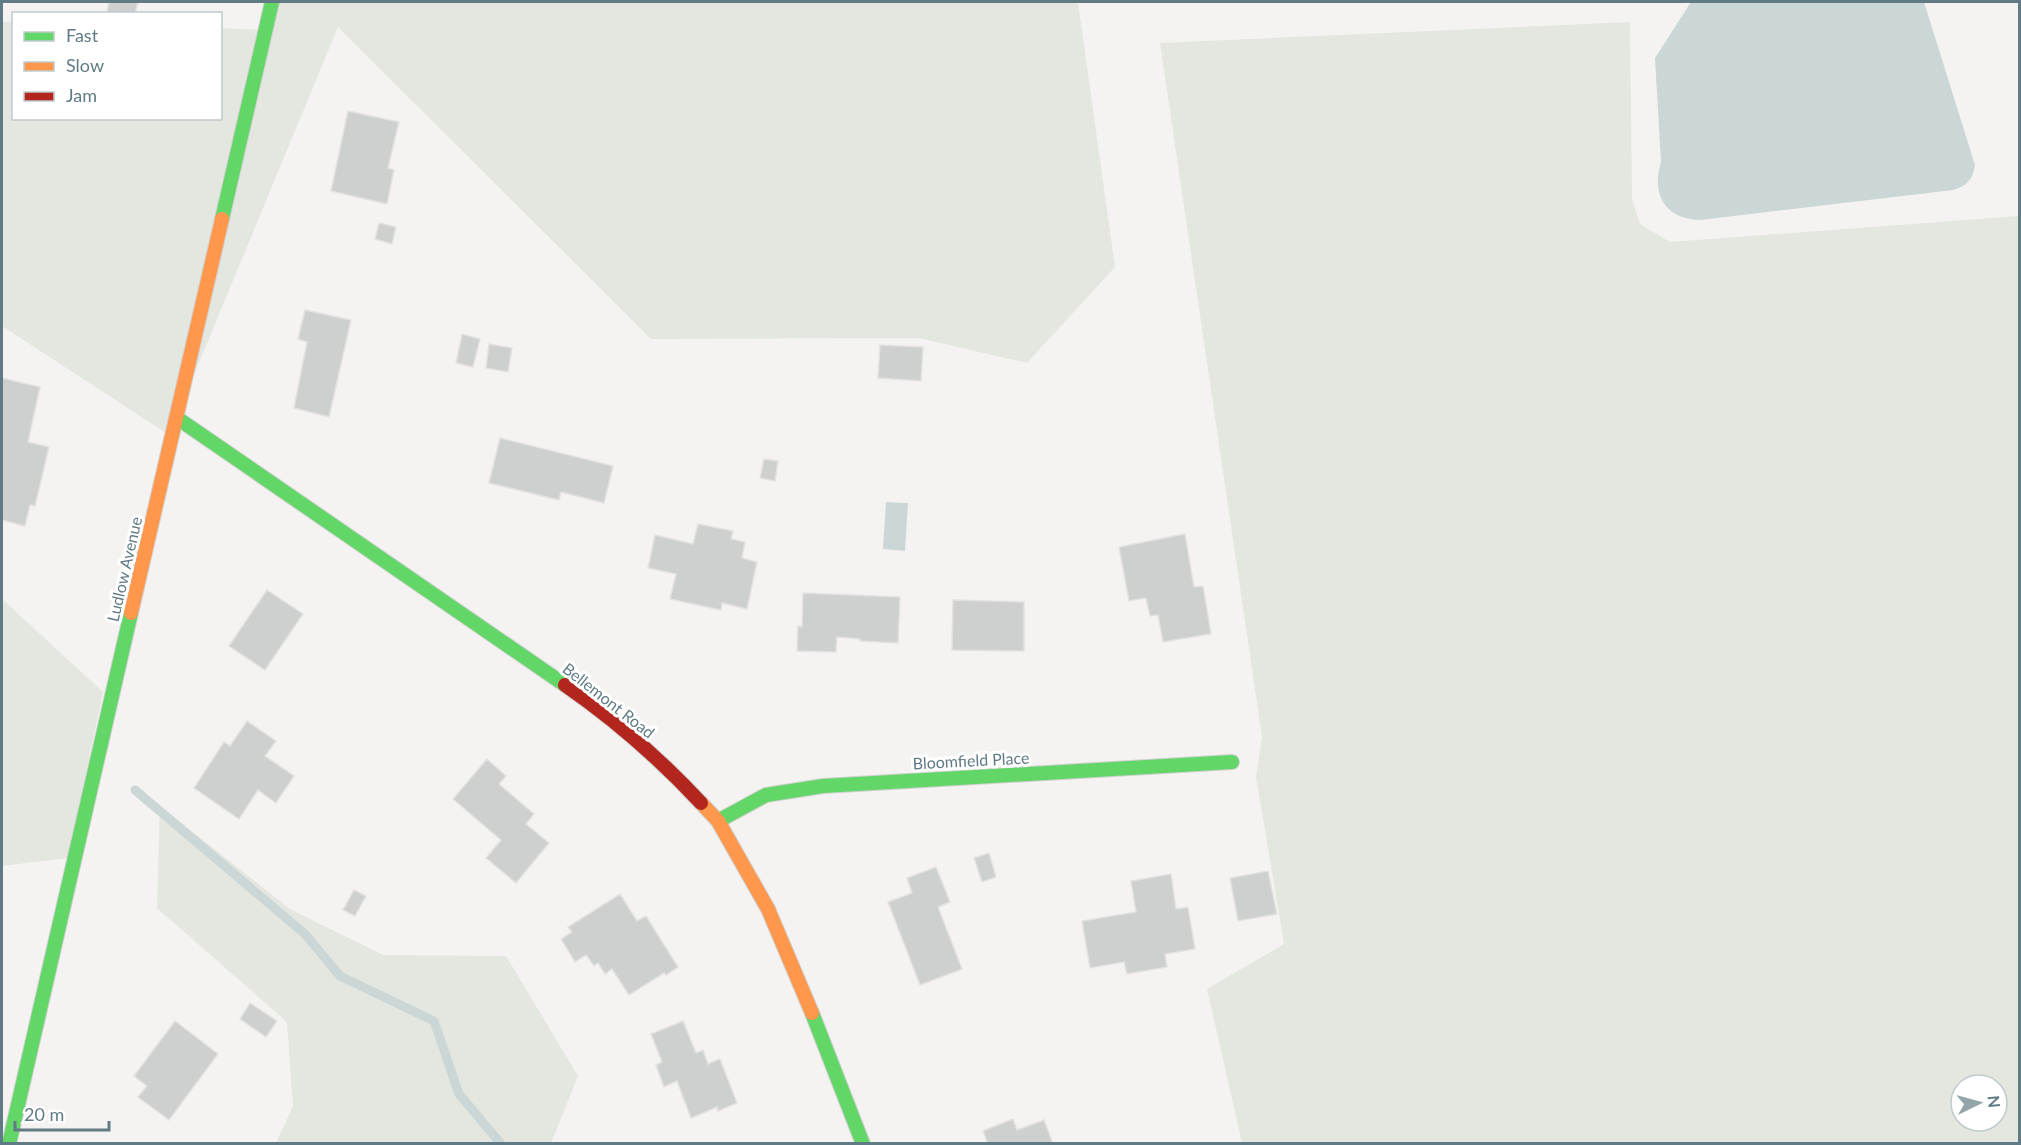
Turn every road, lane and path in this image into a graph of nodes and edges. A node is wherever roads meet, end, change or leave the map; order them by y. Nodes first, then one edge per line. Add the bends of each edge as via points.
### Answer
1 (272, 2) edge
2 (177, 418) junction
3 (1232, 762) dead end
4 (718, 821) junction
5 (9, 1143) edge
6 (863, 1143) edge

1 - 2 street, Ludlow Avenue
2 - 4 street, Bellemont Road via 568,687 676,776
2 - 5 street, Ludlow Avenue
3 - 4 street, Bloomfield Place via 823,786 766,795
4 - 6 street, Bellemont Road via 768,909

